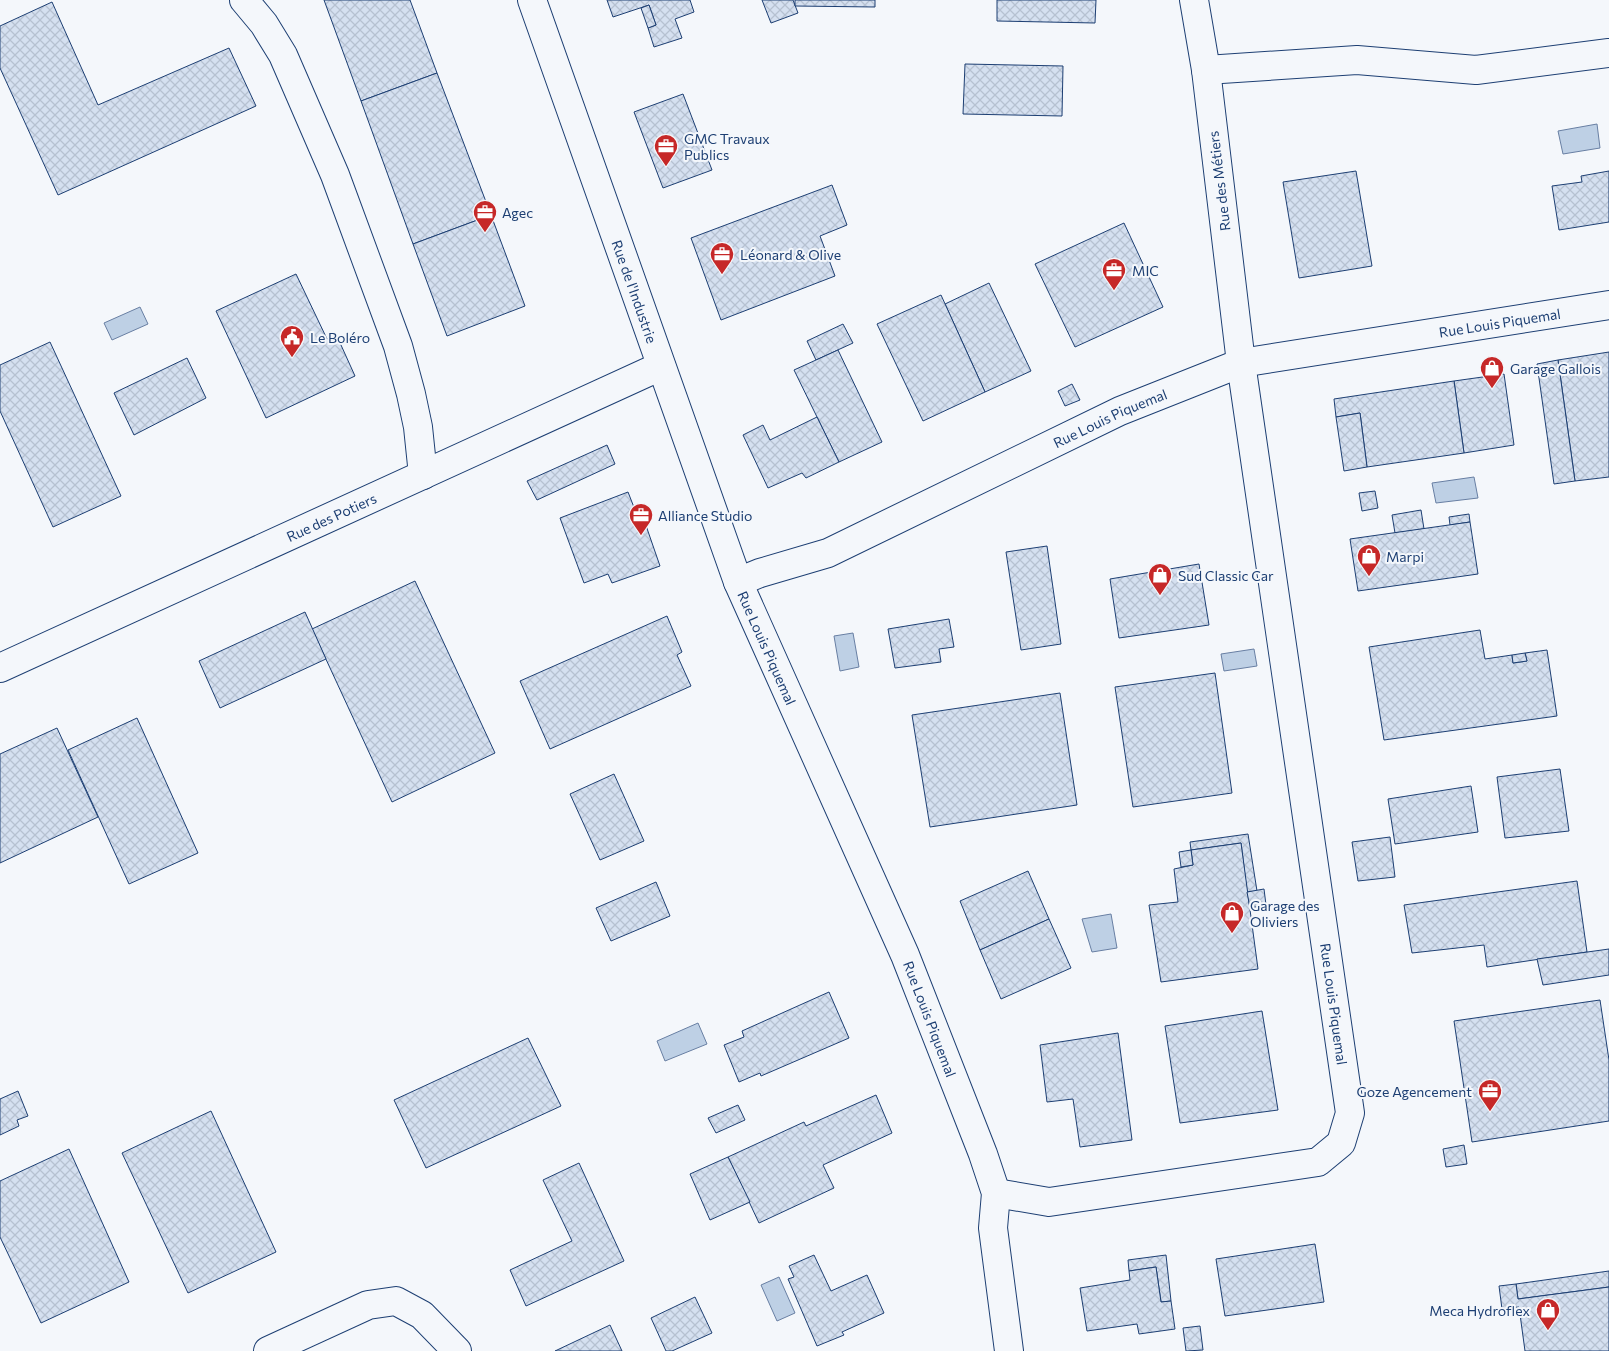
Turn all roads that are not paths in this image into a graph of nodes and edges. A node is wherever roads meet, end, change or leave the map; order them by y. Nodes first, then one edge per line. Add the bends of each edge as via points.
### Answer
1 (244, 0) edge
2 (532, 0) edge
3 (1194, 0) edge
4 (1609, 53) edge
5 (1206, 70) junction
6 (1609, 305) edge
7 (1241, 363) junction
8 (661, 366) junction
9 (423, 475) junction
10 (738, 582) junction
11 (0, 668) edge
12 (996, 1193) junction
13 (268, 1351) edge
14 (457, 1351) edge
15 (1009, 1351) edge

1 - 9 street via 283,55 335,175 398,346 418,427
2 - 8 street, Rue de l'Industrie
3 - 5 street, Rue des Métiers
4 - 5 street via 1476,70 1357,60
5 - 7 street, Rue des Métiers
6 - 7 street, Rue Louis Piquemal
7 - 10 street, Rue Louis Piquemal via 1120,411 828,553
7 - 12 street, Rue Louis Piquemal via 1350,1113 1340,1143 1318,1162 1049,1202
8 - 9 street, Rue des Potiers
8 - 10 street, Rue de l'Industrie
9 - 11 street, Rue des Potiers
10 - 12 street, Rue Louis Piquemal via 905,955
12 - 15 street, Rue Louis Piquemal via 993,1228
13 - 14 street via 368,1305 396,1301 422,1314

